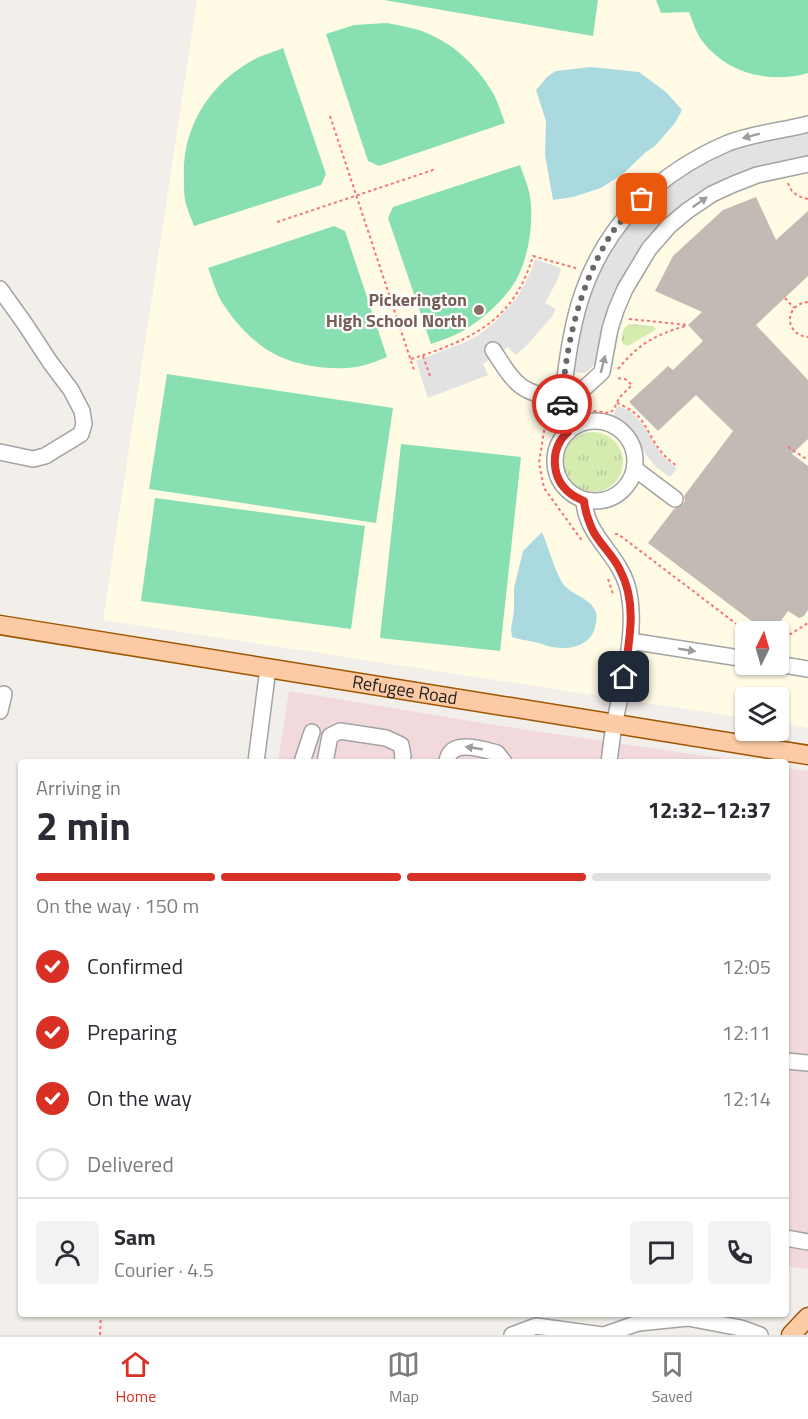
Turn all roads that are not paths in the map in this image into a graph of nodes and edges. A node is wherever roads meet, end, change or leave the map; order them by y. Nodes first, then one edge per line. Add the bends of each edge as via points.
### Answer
1 (808, 124) edge
2 (808, 164) edge
3 (0, 289) edge
4 (493, 350) dead end
5 (560, 398) junction
6 (568, 432) junction
7 (0, 452) edge
8 (635, 469) junction
9 (675, 499) dead end
10 (584, 501) junction
11 (0, 625) edge
12 (630, 641) junction
13 (735, 657) edge
14 (789, 666) edge
15 (267, 668) junction
16 (808, 669) edge
17 (4, 694) dead end
18 (0, 711) edge
19 (614, 723) junction
20 (312, 732) dead end
21 (808, 755) edge
22 (256, 759) edge
23 (303, 759) edge
24 (326, 759) edge
25 (402, 759) edge
26 (448, 759) edge
27 (502, 759) edge
28 (609, 759) edge
29 (789, 1061) edge
30 (808, 1063) edge
31 (789, 1239) edge
32 (808, 1242) edge
33 (808, 1317) edge
34 (512, 1335) edge
35 (603, 1335) edge
36 (759, 1335) edge
37 (791, 1335) edge

1 -> 5 street via 729,143 671,174 642,199 615,229 584,274
5 -> 2 street via 577,395 602,372 610,329 625,289 649,249 669,226 712,194 734,184
3 - 7 street via 71,390 84,424 81,434 45,456 33,459
4 - 5 street via 511,378 525,390
5 - 6 street
6 - 8 street via 586,422 612,424 631,443
6 - 10 street via 557,447 556,473 562,486
8 - 9 street
8 - 10 street via 622,492 610,499
10 - 12 street via 590,540 612,556 627,585
11 - 15 main road, Refugee Road
12 -> 13 street
12 - 19 street
14 - 16 street
15 - 19 main road, Refugee Road
15 - 22 street
17 - 18 street
19 - 21 main road, Refugee Road
19 - 28 street
20 - 23 street
24 - 25 street via 330,736 340,731 386,738 402,745
27 -> 26 street via 497,753 462,746
29 - 30 street
31 - 32 street
33 - 37 main road
34 - 35 street via 536,1326
35 - 36 street via 638,1323 688,1318

